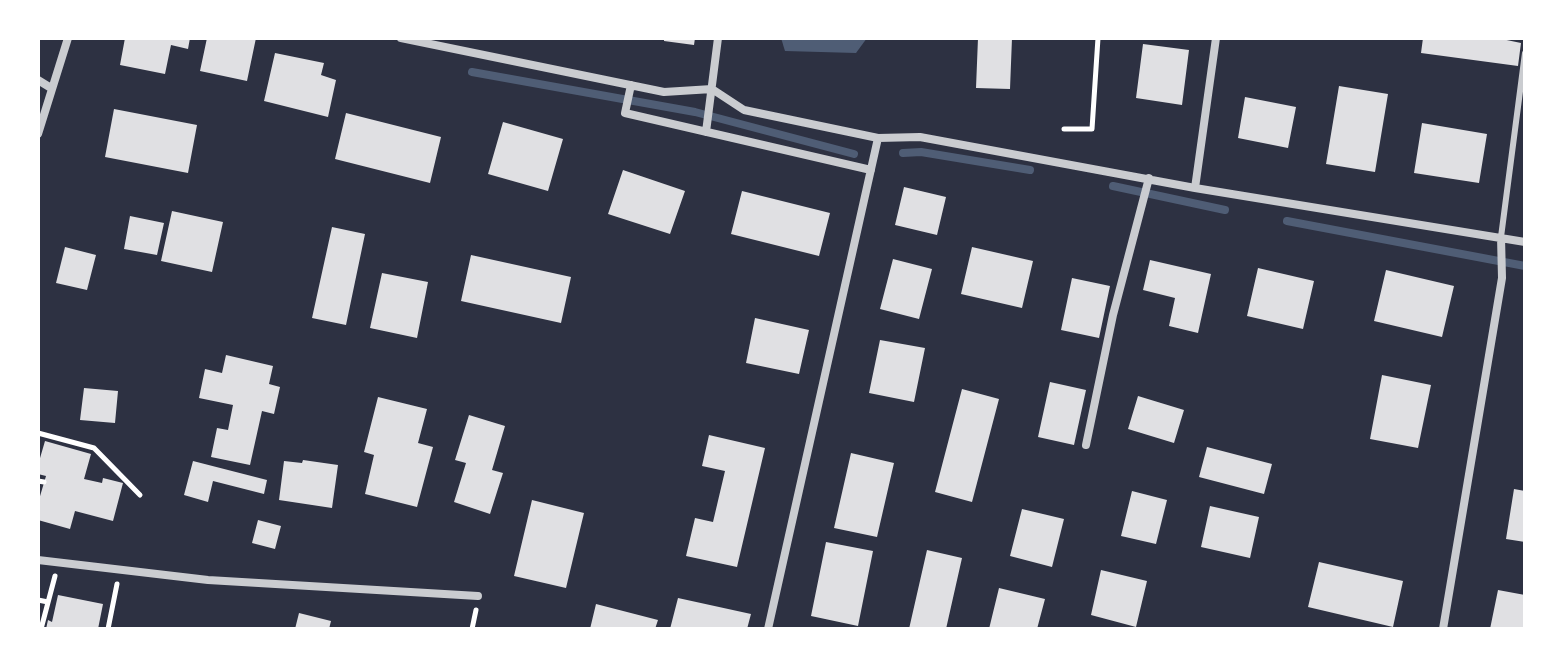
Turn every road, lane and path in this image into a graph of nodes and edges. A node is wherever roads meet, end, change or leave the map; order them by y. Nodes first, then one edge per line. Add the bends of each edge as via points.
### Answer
1 (68, 38) edge
2 (401, 38) edge
3 (718, 38) edge
4 (1098, 38) edge
5 (1216, 38) edge
6 (1525, 53) edge
7 (38, 80) edge
8 (51, 88) junction
9 (631, 88) junction
10 (712, 89) junction
11 (707, 129) junction
12 (1064, 129) dead end
13 (38, 134) edge
14 (878, 138) junction
15 (871, 170) junction
16 (1148, 181) junction
17 (1195, 188) junction
18 (1501, 237) junction
19 (1525, 242) edge
20 (38, 433) edge
21 (1086, 445) dead end
22 (140, 495) dead end
23 (38, 560) edge
24 (120, 568) junction
25 (53, 582) dead end
26 (478, 596) dead end
27 (38, 600) edge
28 (48, 602) junction
29 (41, 629) edge
30 (108, 629) edge
31 (768, 629) edge
32 (1443, 629) edge

1 - 8 street
2 - 9 street
3 - 10 street
4 - 12 path via 1092,129
5 - 17 street
6 - 18 lane
7 - 8 street
8 - 13 street
9 - 10 street
9 - 11 street via 625,113
10 - 11 street
10 - 14 street via 744,110
11 - 15 street
14 - 15 street
14 - 16 street via 920,137
15 - 31 street
16 - 17 street
16 - 21 street
17 - 18 street
18 - 19 street
18 - 32 street via 1502,272
20 - 22 path via 94,448
23 - 24 street
24 - 26 street via 208,580
24 - 30 path
25 - 28 path
27 - 28 path
28 - 29 path

